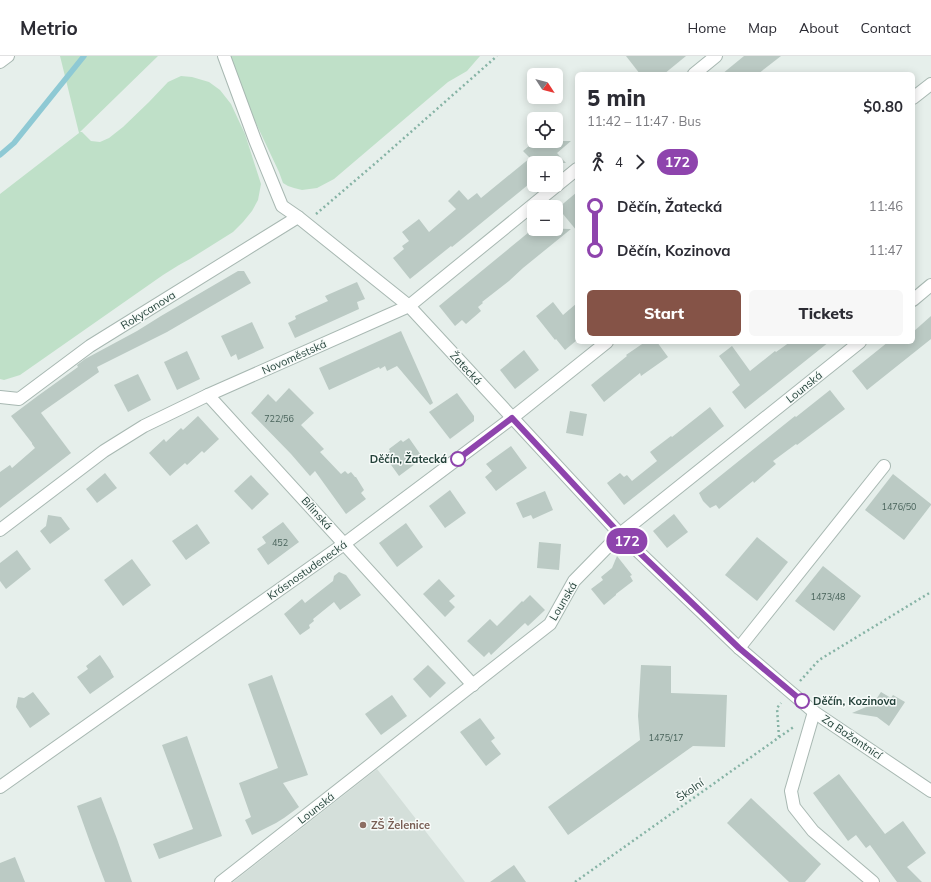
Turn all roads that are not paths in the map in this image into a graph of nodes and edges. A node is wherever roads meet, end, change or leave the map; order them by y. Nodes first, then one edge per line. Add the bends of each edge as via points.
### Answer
1 (8, 56) edge
2 (224, 56) edge
3 (716, 56) edge
4 (0, 62) edge
5 (696, 72) edge
6 (931, 84) edge
7 (915, 96) edge
8 (575, 171) edge
9 (298, 217) junction
10 (931, 285) edge
11 (915, 298) edge
12 (409, 306) junction
13 (604, 344) edge
14 (858, 344) edge
15 (208, 395) junction
16 (0, 397) edge
17 (512, 418) junction
18 (884, 466) dead end
19 (0, 530) edge
20 (620, 534) junction
21 (344, 544) junction
22 (739, 648) junction
23 (473, 685) junction
24 (814, 712) junction
25 (0, 788) edge
26 (931, 792) edge
27 (221, 882) edge
28 (873, 882) edge

1 - 4 street
2 - 9 street, Žatecká via 282,206
3 - 5 street
6 - 7 street
8 - 12 street, Novoměstská
9 - 12 street, Žatecká
9 - 16 street, Rokycanova via 90,346 19,399
10 - 11 street
12 - 15 street, Novoměstská
12 - 17 street, Žatecká
13 - 17 street, Krásnostudenecká
14 - 20 street, Lounská
15 - 19 street, Novoměstská via 144,426 104,451
15 - 21 street, Bílinská
17 - 20 street, Žatecká
17 - 21 street, Krásnostudenecká
18 - 22 street
20 - 22 street, Za Bažantnicí
20 - 23 street, Lounská via 574,581 550,624
21 - 23 street, Bílinská
21 - 25 street, Krásnostudenecká
22 - 24 street, Za Bažantnicí
23 - 27 street, Lounská
24 - 26 street, Za Bažantnicí
24 - 28 street via 791,791 794,807 813,831

